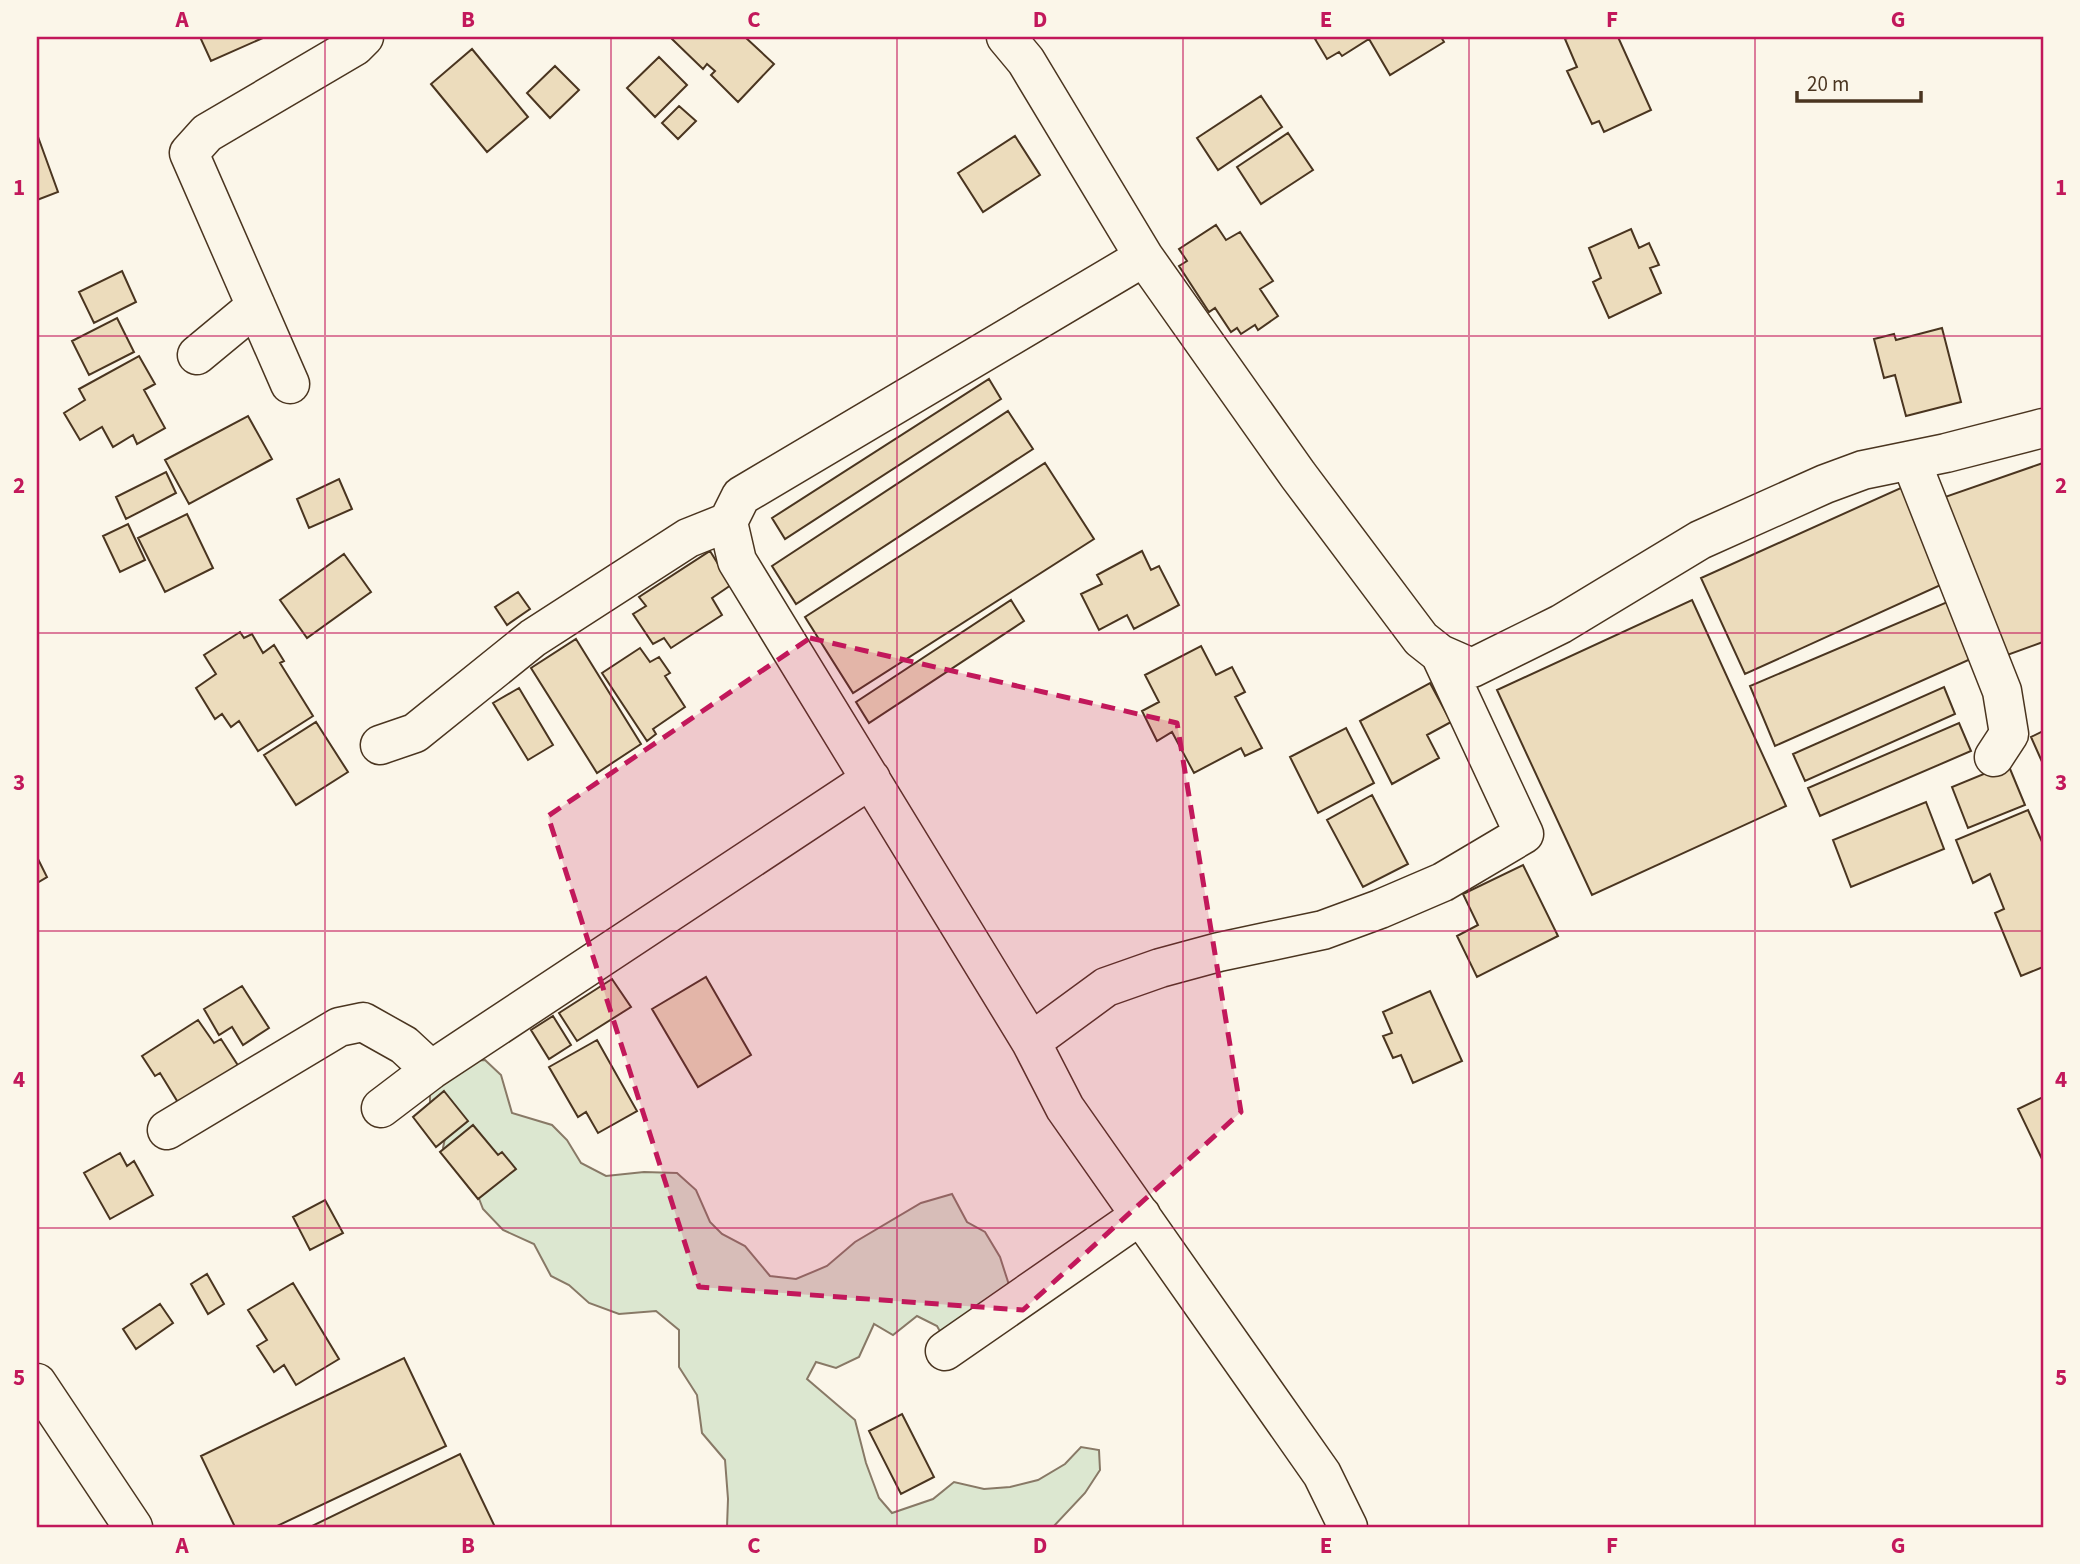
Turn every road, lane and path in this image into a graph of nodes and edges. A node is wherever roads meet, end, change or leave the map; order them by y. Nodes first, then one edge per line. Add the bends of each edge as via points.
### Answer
1 (364, 37) edge
2 (1006, 37) edge
3 (1144, 257) junction
4 (256, 306) junction
5 (197, 355) dead end
6 (290, 384) dead end
7 (2043, 428) edge
8 (1911, 461) junction
9 (728, 522) junction
10 (1440, 654) junction
11 (380, 745) dead end
12 (1994, 757) dead end
13 (871, 779) junction
14 (1031, 1042) junction
15 (431, 1070) junction
16 (381, 1108) dead end
17 (167, 1130) dead end
18 (1141, 1215) junction
19 (945, 1351) dead end
20 (37, 1383) edge
21 (132, 1527) edge
22 (1349, 1527) edge

1 - 4 street via 207,133 189,153
2 - 3 street via 1026,61
3 - 9 street via 741,496
3 - 10 street via 1421,639
4 - 5 street
4 - 6 street
7 - 8 street
8 - 10 street via 1863,470 1825,484 1700,540 1560,624 1472,668
8 - 12 street via 2002,691 2009,734
9 - 11 street via 688,538 533,638 415,733
9 - 13 street via 737,561
10 - 14 street via 1524,834 1443,882 1323,930 1219,952 1106,988
13 - 14 street
13 - 15 street
14 - 18 street via 1065,1108
15 - 16 street
15 - 17 street via 404,1045 363,1022 339,1027
18 - 19 street
18 - 22 street via 1322,1474
20 - 21 street

